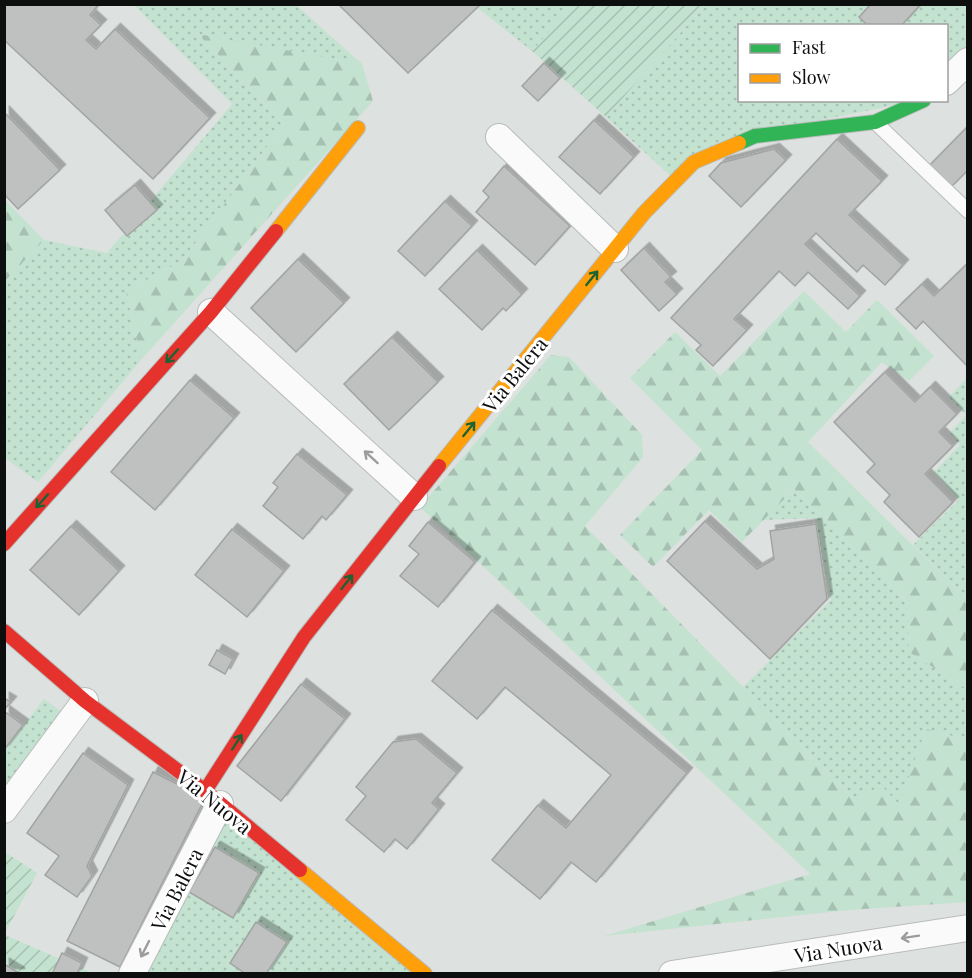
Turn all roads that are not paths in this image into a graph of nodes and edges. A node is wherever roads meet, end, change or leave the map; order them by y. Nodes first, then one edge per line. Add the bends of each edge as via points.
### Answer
1 (968, 61) edge
2 (948, 80) edge
3 (920, 102) edge
4 (875, 122) junction
5 (358, 128) dead end
6 (498, 137) dead end
7 (968, 211) edge
8 (615, 249) junction
9 (211, 312) junction
10 (414, 497) junction
11 (4, 544) edge
12 (4, 631) edge
13 (85, 701) junction
14 (212, 797) junction
15 (4, 810) edge
16 (968, 928) edge
17 (132, 974) edge
18 (425, 974) edge
19 (672, 974) edge

1 - 2 street
3 - 4 street, Via Balera
4 - 7 lane
4 - 8 street, Via Balera via 755,136 694,162
5 - 9 street
6 - 8 street
10 -> 8 street, Via Balera
10 -> 9 street
9 -> 11 street
14 -> 10 street, Via Balera via 304,637
12 - 13 street, Via Nuova
13 - 14 street, Via Nuova
13 - 15 street
14 -> 17 street, Via Balera
14 - 18 street, Via Nuova
16 -> 19 street, Via Nuova

